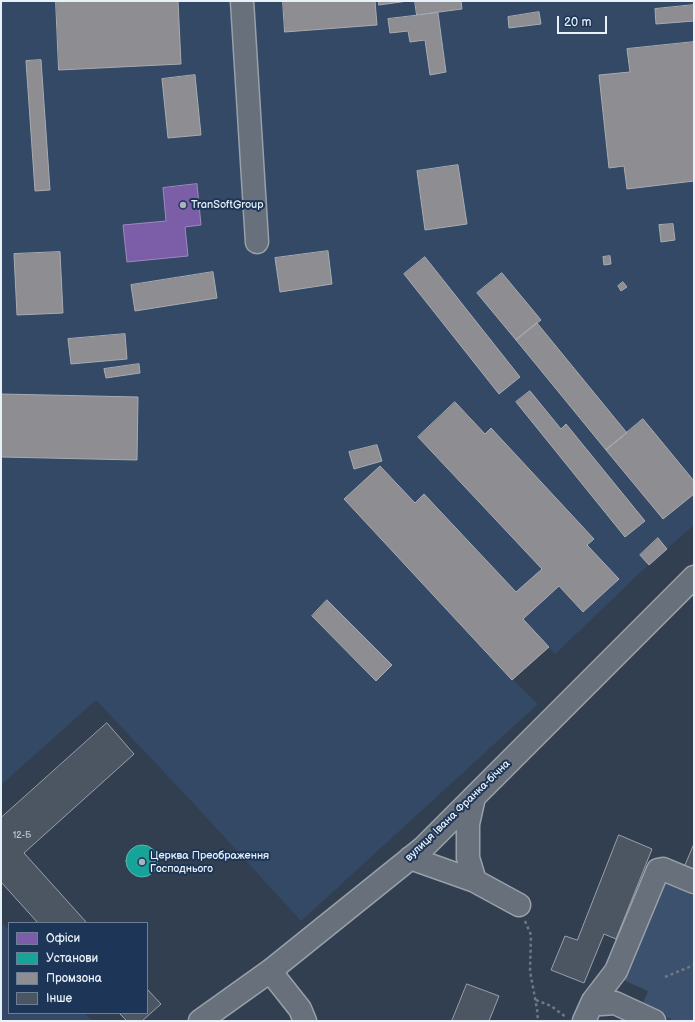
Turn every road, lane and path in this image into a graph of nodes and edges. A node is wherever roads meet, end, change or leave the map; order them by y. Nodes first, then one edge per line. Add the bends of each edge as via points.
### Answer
1 (242, 1) edge
2 (257, 242) dead end
3 (694, 577) edge
4 (474, 796) junction
5 (410, 858) junction
6 (475, 881) junction
7 (694, 882) edge
8 (519, 905) joint
9 (694, 965) edge
10 (270, 971) junction
11 (665, 977) dead end
12 (535, 1000) junction
13 (593, 1001) junction
14 (200, 1021) edge
15 (305, 1021) edge
16 (538, 1021) edge
17 (571, 1021) edge
18 (584, 1021) edge
19 (654, 1021) edge

1 - 2 street
3 - 4 street, вулиця Івана Франка-бічна
4 - 5 street, вулиця Івана Франка-бічна
4 - 6 street via 468,824 468,858
5 - 6 street
5 - 10 street, вулиця Івана Франка-бічна
6 - 8 street
7 - 13 street via 663,869 658,870 616,971
8 - 12 path via 531,935 530,971
9 - 11 path
10 - 14 street, вулиця Івана Франка-бічна
10 - 15 street via 300,1009
12 - 16 path
12 - 17 path via 551,1006
13 - 18 street
13 - 19 street via 601,1004 615,1003

